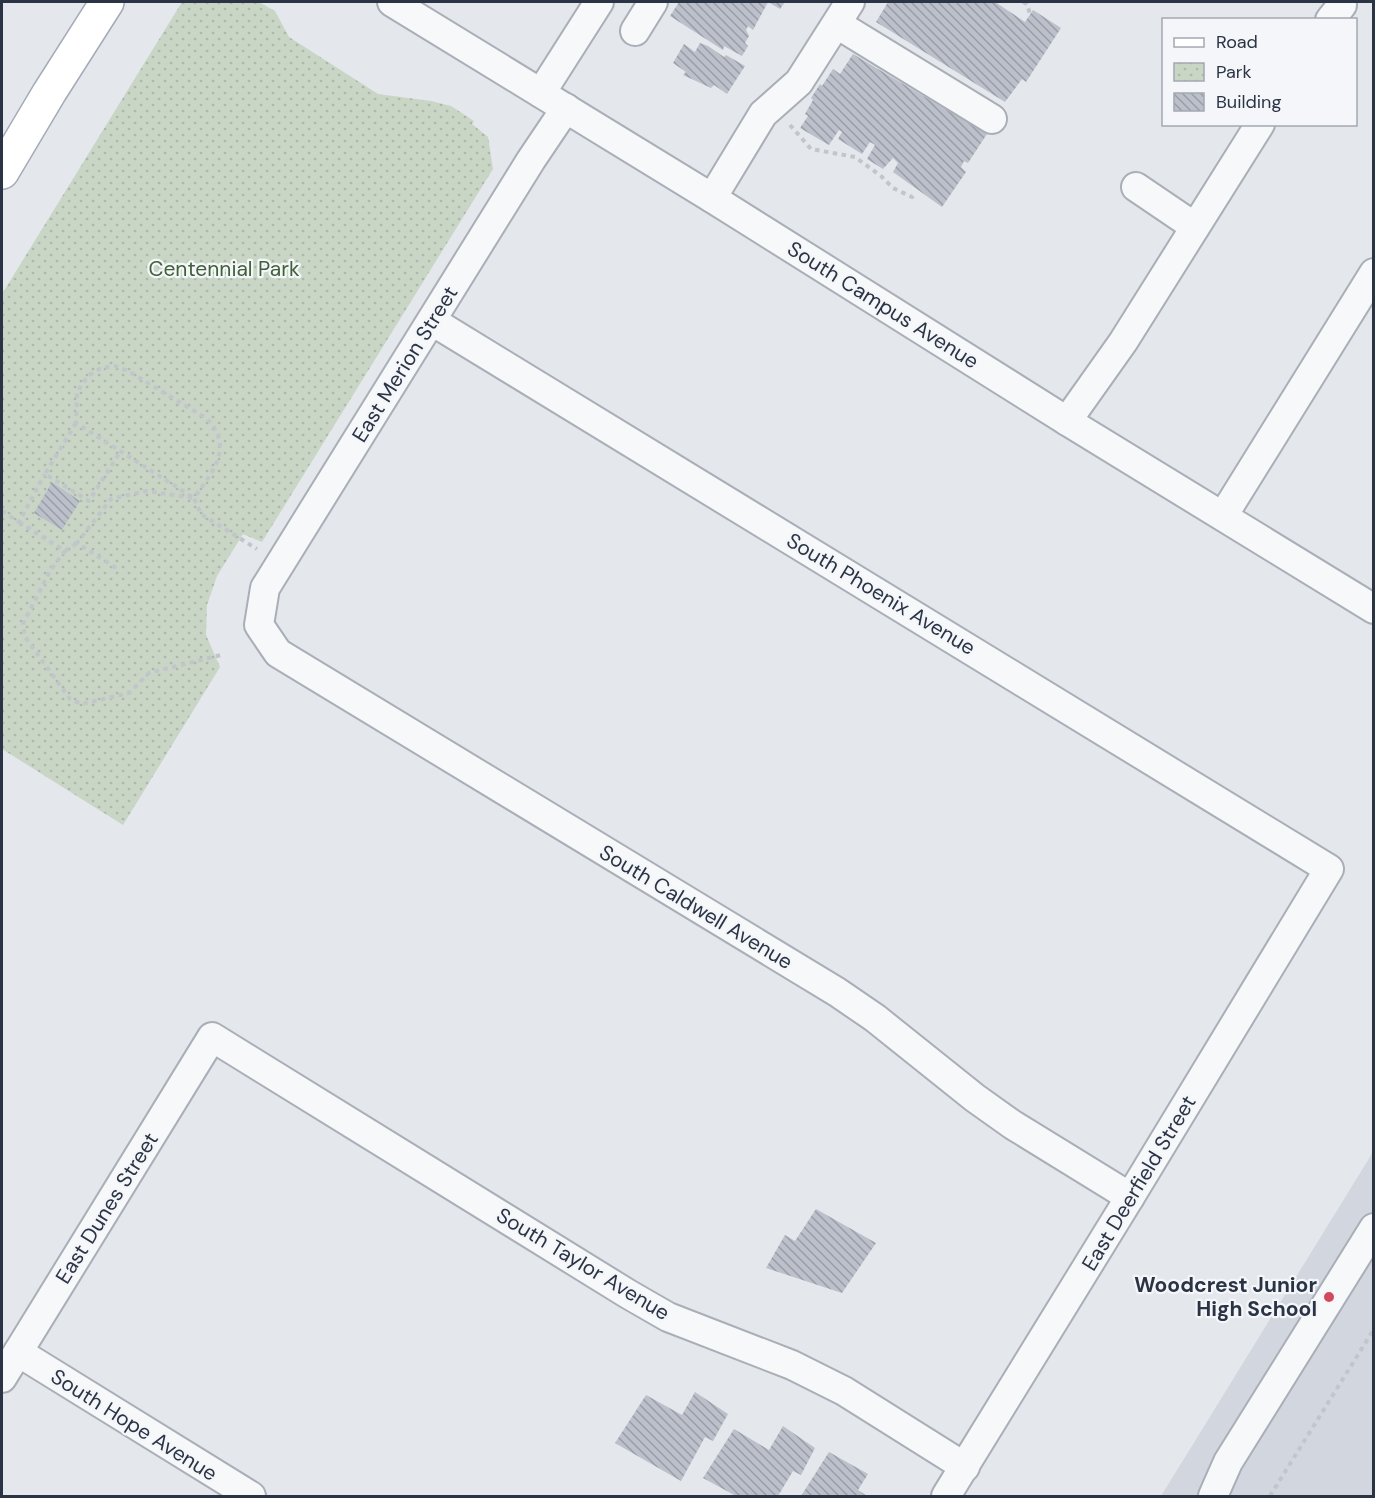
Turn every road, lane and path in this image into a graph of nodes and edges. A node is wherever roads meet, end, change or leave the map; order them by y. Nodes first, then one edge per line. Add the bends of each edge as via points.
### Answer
1 (107, 2) edge
2 (392, 2) edge
3 (598, 2) edge
4 (653, 2) edge
5 (1023, 2) edge
6 (844, 13) edge
7 (1030, 14) dead end
8 (635, 32) dead end
9 (541, 93) junction
10 (566, 108) junction
11 (785, 119) dead end
12 (992, 119) dead end
13 (1259, 126) edge
14 (2, 172) edge
15 (1136, 187) dead end
16 (916, 193) dead end
17 (712, 198) junction
18 (1195, 227) junction
19 (1374, 273) edge
20 (432, 321) junction
21 (1067, 421) junction
22 (76, 423) junction
23 (120, 452) junction
24 (45, 474) junction
25 (194, 498) junction
26 (2, 511) edge
27 (1223, 516) junction
28 (19, 522) junction
29 (77, 543) junction
30 (66, 551) junction
31 (281, 563) junction
32 (116, 568) dead end
33 (1374, 609) edge
34 (259, 625) joint
35 (221, 655) dead end
36 (1329, 869) joint
37 (212, 1037) joint
38 (1130, 1197) junction
39 (1374, 1228) edge
40 (1374, 1329) edge
41 (18, 1352) junction
42 (2, 1378) edge
43 (965, 1467) junction
44 (252, 1497) edge
45 (946, 1497) edge
46 (1213, 1497) edge
47 (1270, 1497) edge

1 - 14 main road
2 - 9 street, South Campus Avenue
3 - 9 street
4 - 8 street
5 - 7 path
6 - 12 street
6 - 17 street via 798,82 763,114
9 - 10 street, South Campus Avenue
10 - 17 street, South Campus Avenue
10 - 20 street, East Merion Street
11 - 16 path via 811,149 855,157 893,188 912,196
13 - 18 street
15 - 18 street
17 - 21 street, South Campus Avenue
18 - 21 street via 1123,342
19 - 27 street
20 - 31 street, East Merion Street
20 - 36 street, South Phoenix Avenue
21 - 27 street, South Campus Avenue
22 - 23 path
22 - 24 path
22 - 25 path via 77,392 82,384 101,368 116,366 206,418 219,436 221,452
23 - 24 path via 89,501
23 - 25 path
24 - 28 path
25 - 29 path via 146,491 111,499
25 - 31 path via 201,514
26 - 28 path
27 - 33 street, South Campus Avenue
28 - 30 path
29 - 30 path
29 - 32 path
30 - 35 path via 50,572 23,624 25,638 70,699 82,704 129,693 149,673
31 - 34 street, East Merion Street via 265,588
34 - 38 street, South Caldwell Avenue via 278,654 837,992 1013,1125
36 - 38 street, East Deerfield Street
37 - 41 street, East Dunes Street
37 - 43 street, South Taylor Avenue via 668,1317 763,1352 844,1391
38 - 43 street, East Deerfield Street
39 - 46 street via 1228,1462
40 - 47 path
41 - 42 street, East Dunes Street
41 - 44 street, South Hope Avenue
43 - 45 street, East Deerfield Street

